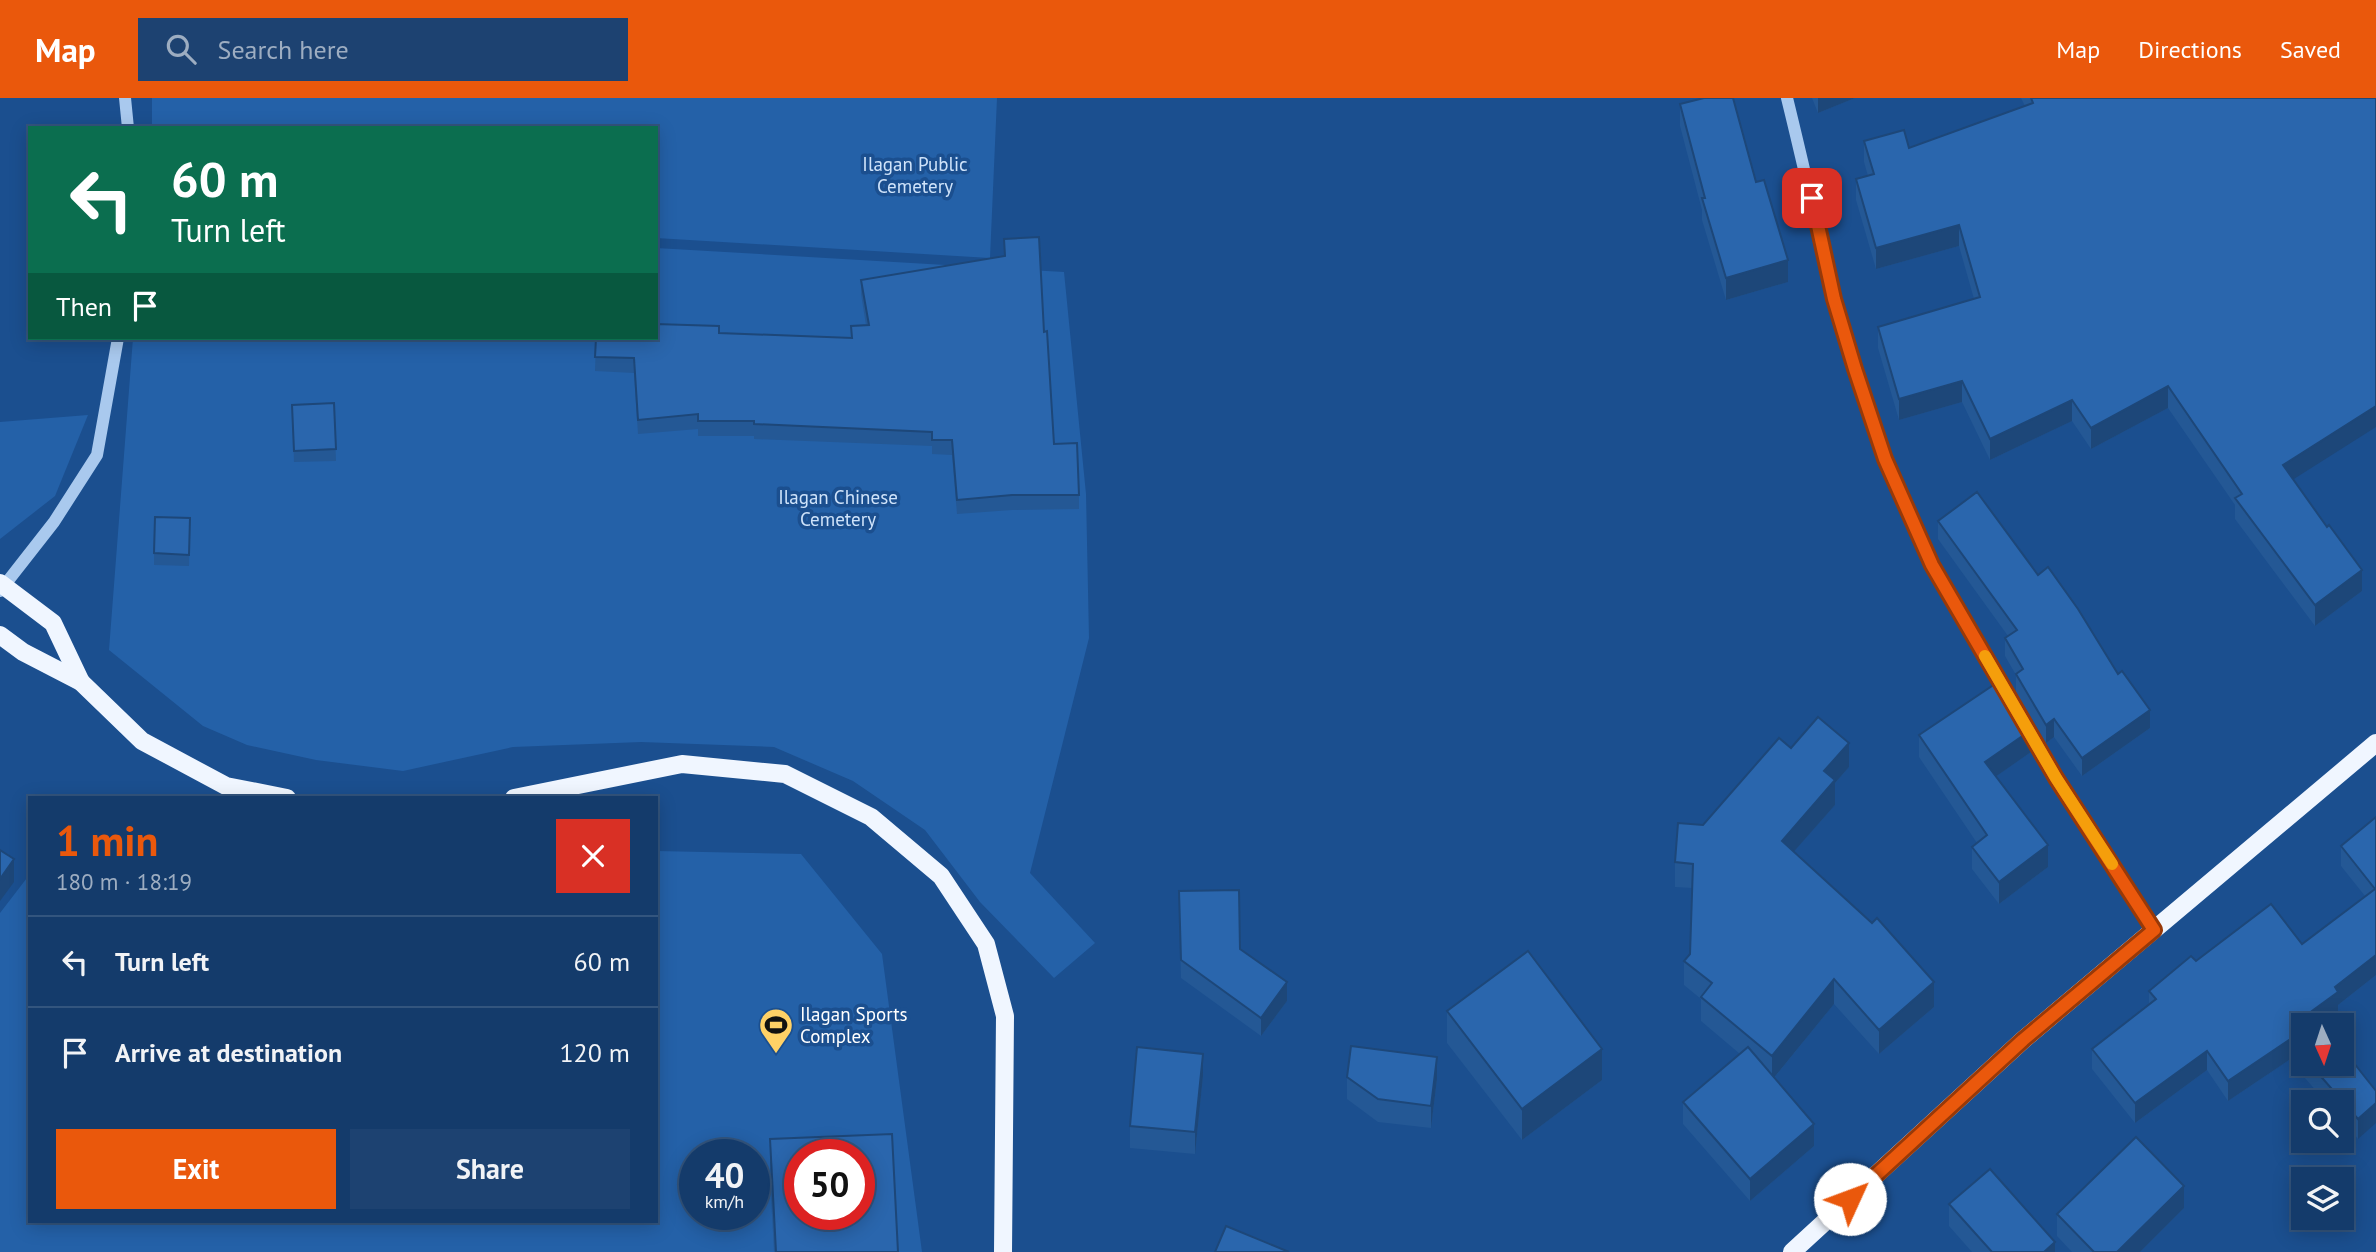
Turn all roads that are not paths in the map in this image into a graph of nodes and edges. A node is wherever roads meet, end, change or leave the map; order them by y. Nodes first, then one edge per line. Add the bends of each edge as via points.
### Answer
1 (125, 98) edge
2 (1787, 98) edge
3 (128, 126) edge
4 (118, 340) edge
5 (2, 587) edge
6 (0, 635) edge
7 (81, 682) junction
8 (2376, 743) edge
9 (277, 796) edge
10 (524, 796) edge
11 (2154, 930) junction
12 (1003, 1252) edge
13 (1792, 1252) edge

1 - 3 street
2 - 11 street via 1834,299 1885,459 1932,565 2056,778
4 - 5 street via 97,455 54,523
5 - 7 main road via 52,623
6 - 7 main road
7 - 9 main road via 142,741 226,786
8 - 11 main road
10 - 12 main road via 682,764 785,774 871,817 941,876 986,944 1005,1016
11 - 13 main road via 2023,1040

